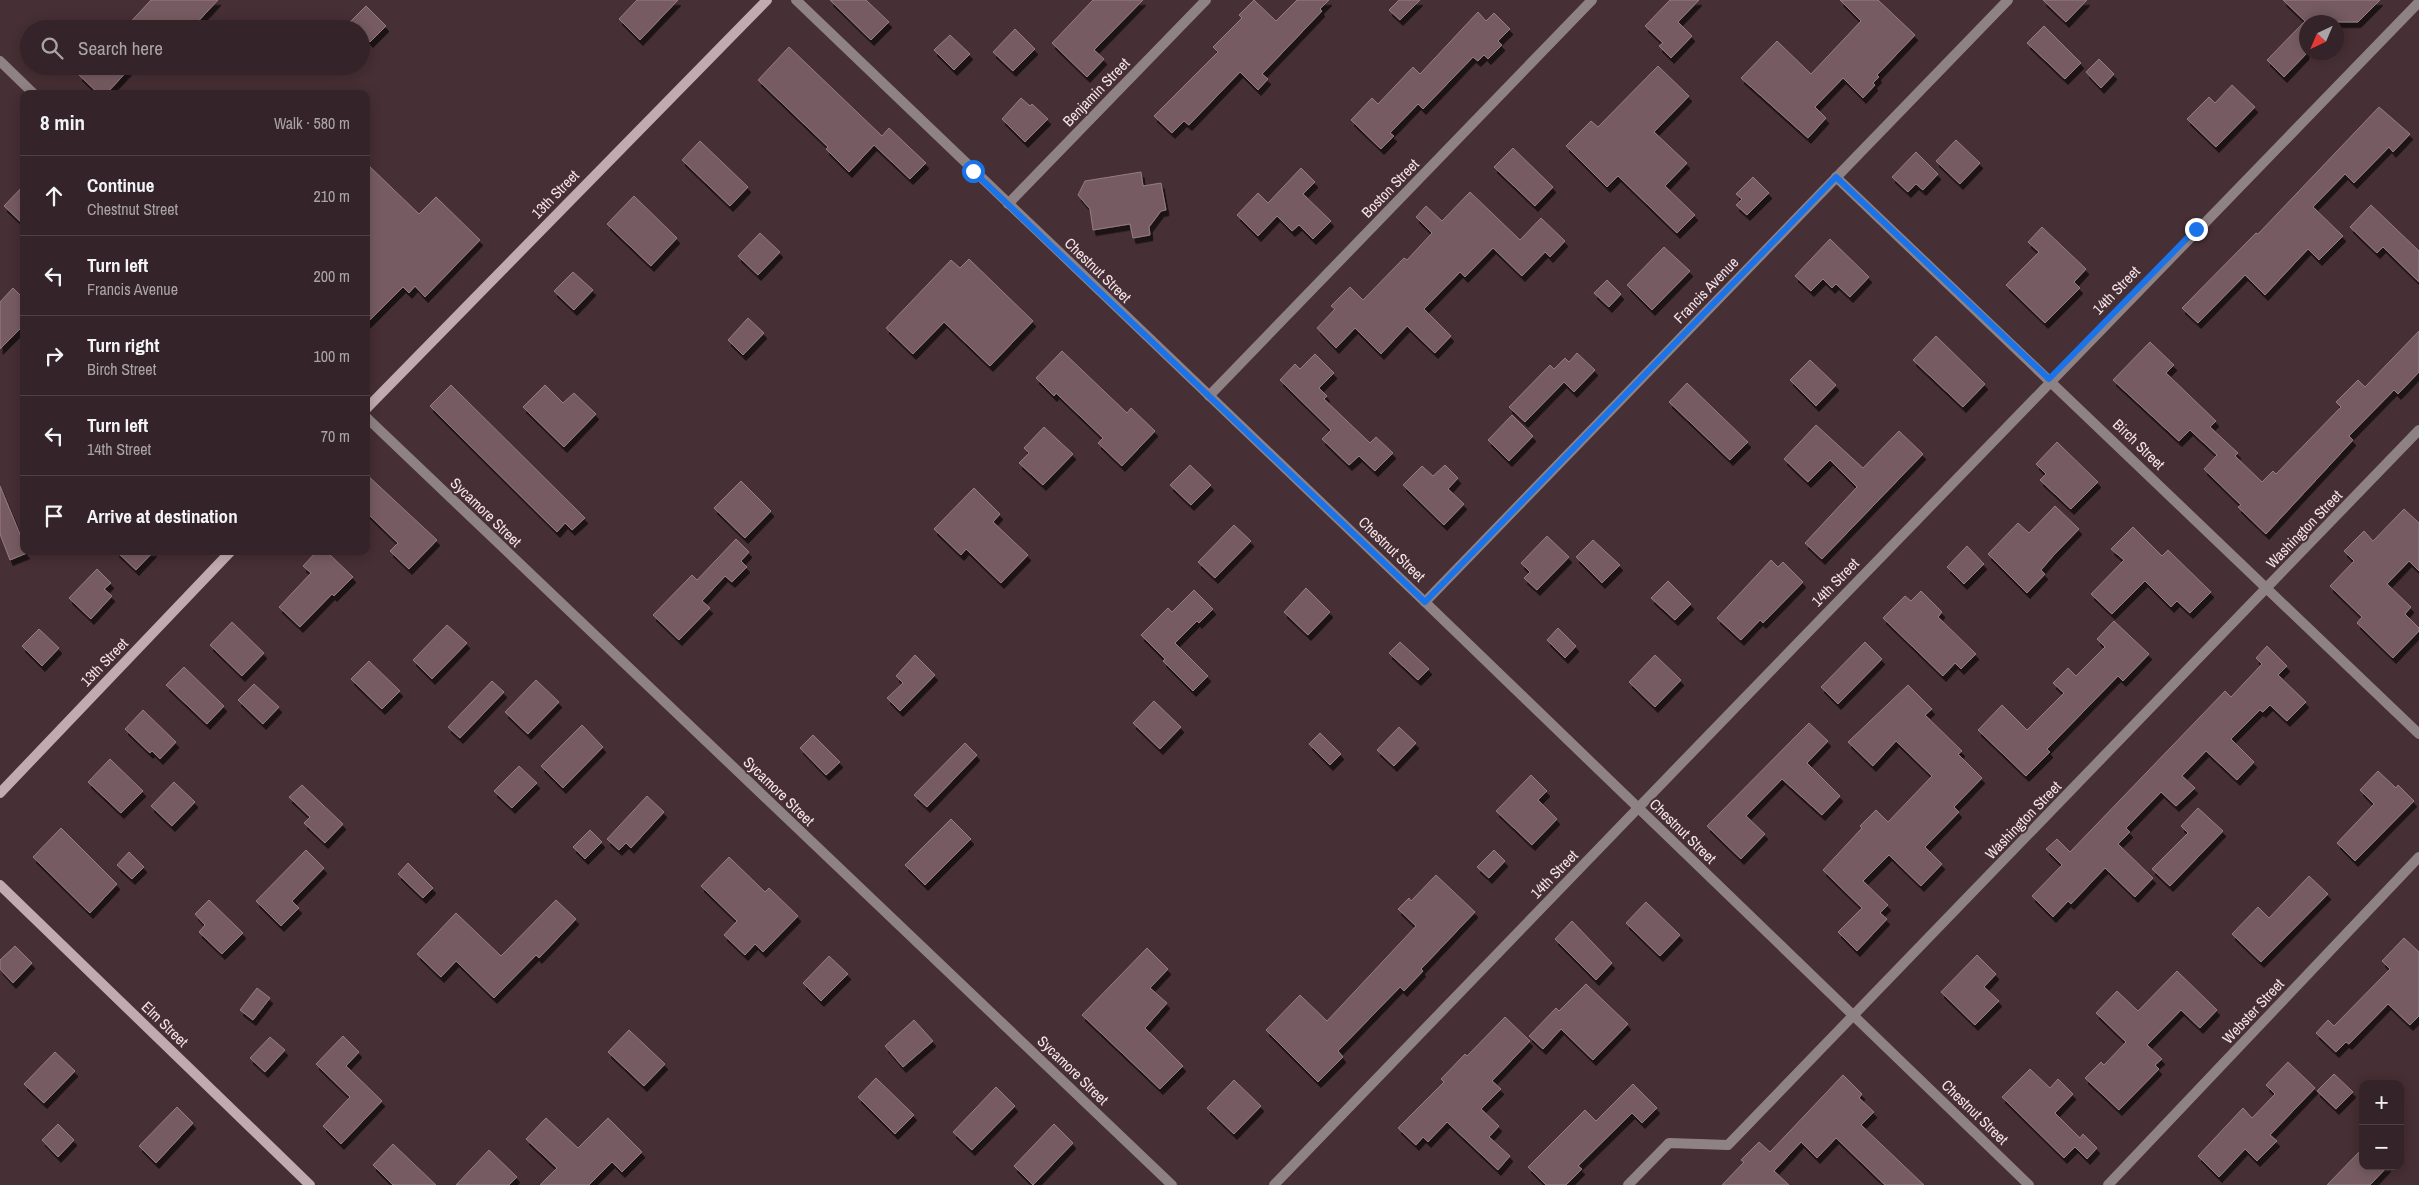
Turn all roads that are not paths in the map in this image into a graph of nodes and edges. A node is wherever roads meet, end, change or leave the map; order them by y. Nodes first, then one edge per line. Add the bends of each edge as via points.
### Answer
1 (767, 0) edge
2 (796, 0) edge
3 (1206, 0) edge
4 (1592, 0) edge
5 (2008, 0) edge
6 (2419, 2) edge
7 (0, 61) edge
8 (30, 90) edge
9 (1836, 177) junction
10 (1008, 204) junction
11 (2049, 379) junction
12 (1209, 396) junction
13 (370, 405) edge
14 (370, 421) edge
15 (2419, 430) edge
16 (227, 555) edge
17 (2268, 587) junction
18 (1425, 602) junction
19 (2419, 734) edge
20 (0, 793) edge
21 (1639, 808) junction
22 (2419, 857) edge
23 (0, 885) edge
24 (1854, 1017) junction
25 (310, 1185) edge
26 (1172, 1185) edge
27 (1274, 1185) edge
28 (1628, 1185) edge
29 (2030, 1185) edge
30 (2108, 1185) edge

1 - 13 main road, 13th Street
2 - 10 street, Chestnut Street
3 - 10 street, Benjamin Street
4 - 12 street, Boston Street
5 - 9 street, Francis Avenue
6 - 11 street, 14th Street
7 - 8 street
9 - 11 street, Birch Street
9 - 18 street, Francis Avenue
10 - 12 street, Chestnut Street
11 - 17 street, Birch Street
11 - 21 street, 14th Street
12 - 18 street, Chestnut Street
14 - 26 street, Sycamore Street
15 - 17 street, Washington Street
16 - 20 main road, 13th Street
17 - 19 street, Birch Street
17 - 24 street, Washington Street
18 - 21 street, Chestnut Street
21 - 24 street, Chestnut Street
21 - 27 street, 14th Street
22 - 30 street, Webster Street
23 - 25 main road, Elm Street
24 - 28 street, Washington Street via 1728,1145 1669,1143
24 - 29 street, Chestnut Street

